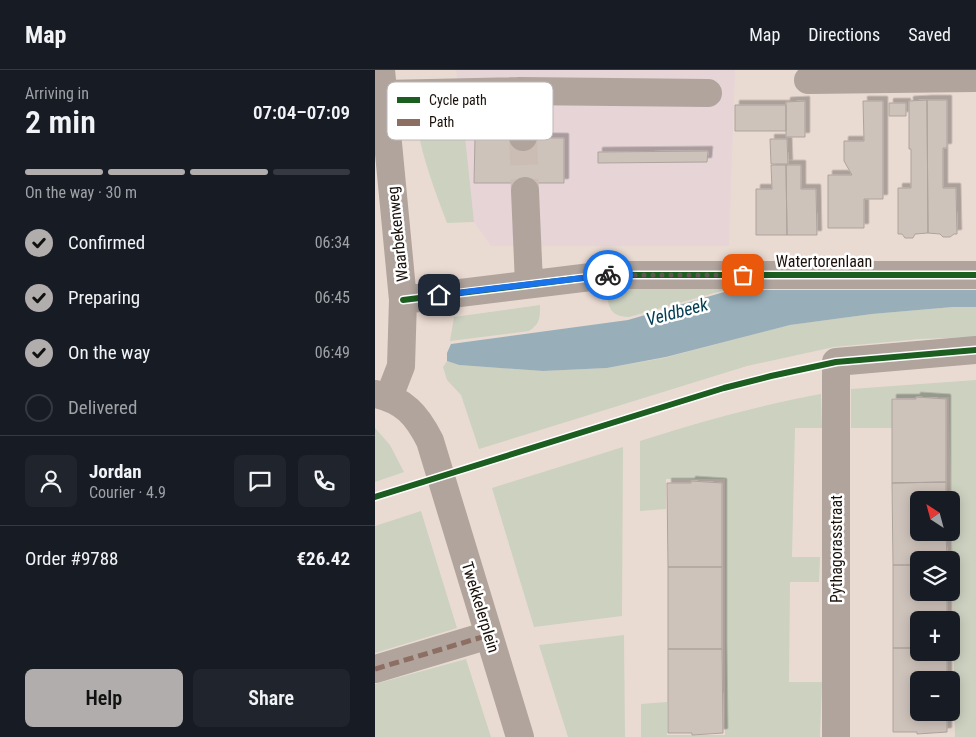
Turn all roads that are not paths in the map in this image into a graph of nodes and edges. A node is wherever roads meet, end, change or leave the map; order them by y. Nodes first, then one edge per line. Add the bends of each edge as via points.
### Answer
1 (976, 78) edge
2 (808, 80) dead end
3 (553, 91) edge
4 (708, 93) dead end
5 (381, 101) edge
6 (525, 191) tunnel mouth
7 (976, 275) edge
8 (529, 284) junction
9 (403, 300) junction
10 (976, 350) edge
11 (382, 395) edge
12 (489, 635) junction
13 (375, 670) edge
14 (520, 737) edge
15 (836, 737) edge

1 - 2 street
3 - 4 street
5 - 9 street, Waarbekenweg
6 - 8 street
7 - 8 street, Watertorenlaan via 607,275
8 - 9 street, Watertorenlaan
9 - 11 street, Waarbekenweg via 401,366
10 - 15 street, Pythagorasstraat via 836,362
11 - 12 street, Twekkelerplein via 411,412 430,441
12 - 13 street
12 - 14 street, Twekkelerplein

